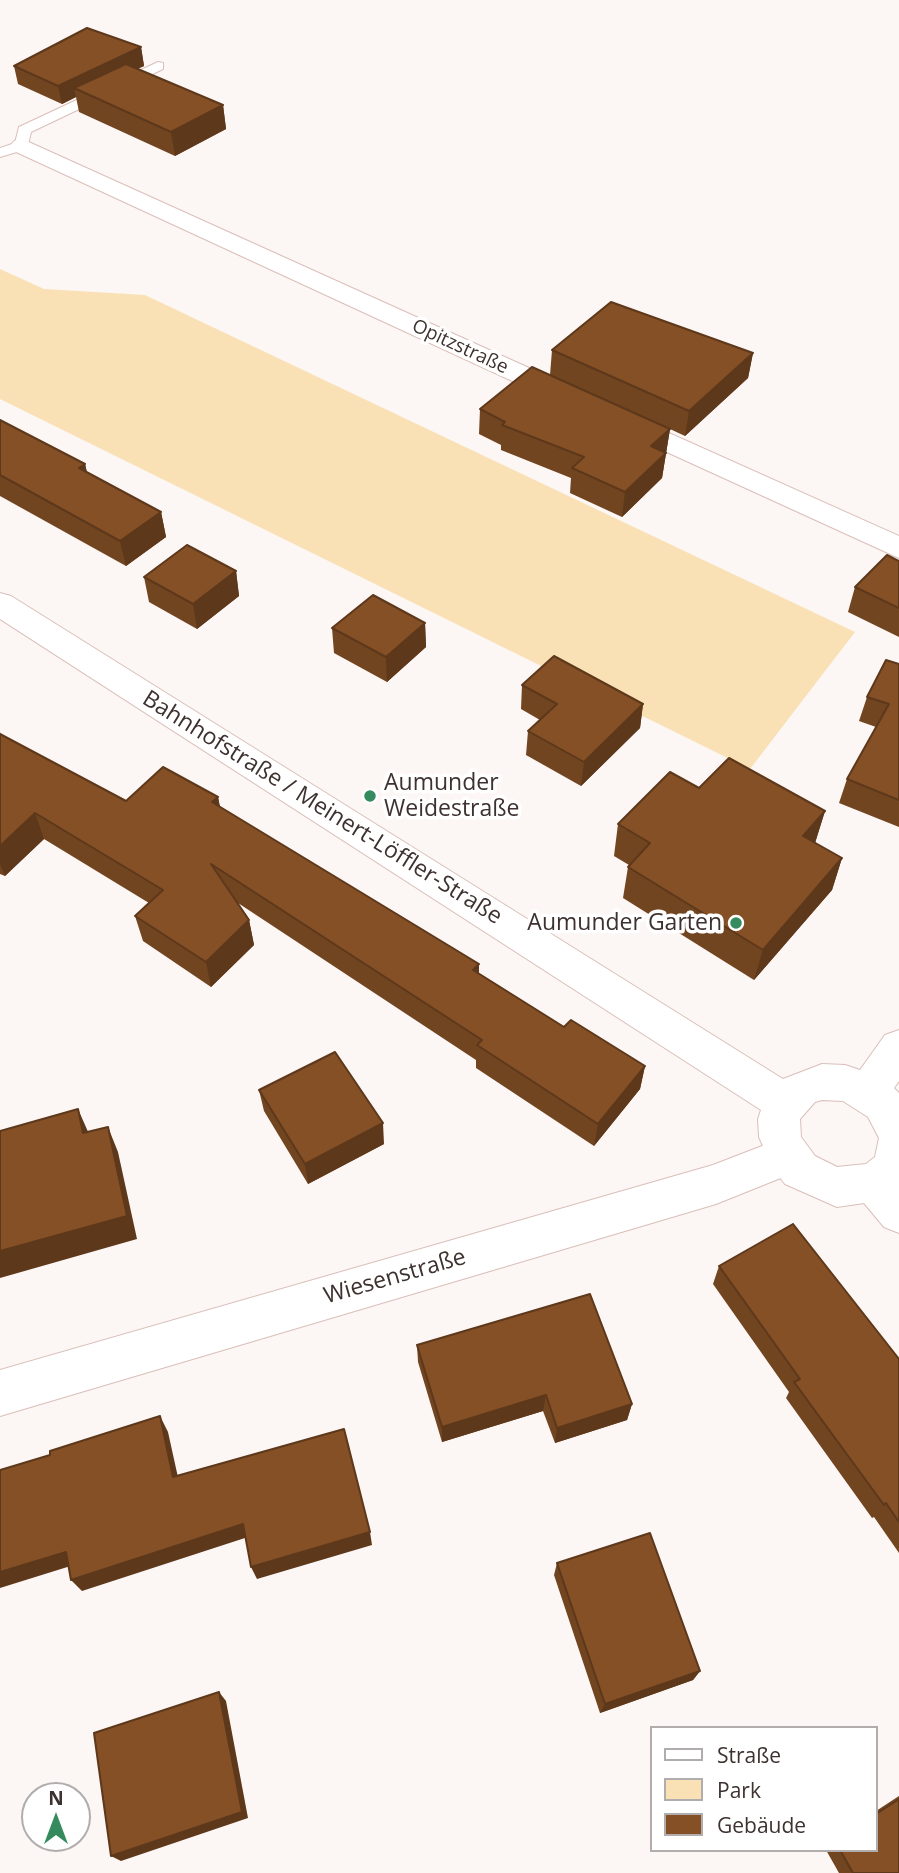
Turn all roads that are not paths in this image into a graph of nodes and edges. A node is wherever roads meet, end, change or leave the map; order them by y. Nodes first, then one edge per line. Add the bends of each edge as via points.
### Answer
1 (158, 66) dead end
2 (11, 150) edge
3 (899, 548) edge
4 (0, 604) edge
5 (899, 1047) edge
6 (868, 1092) junction
7 (785, 1103) junction
8 (899, 1138) edge
9 (788, 1155) junction
10 (887, 1198) edge
11 (0, 1393) edge

1 - 2 lane via 24,130
2 - 3 street, Opitzstraße
4 - 7 street, Bahnhofstraße / Meinert-Löffler-Straße
5 - 6 street
6 - 7 street via 845,1083 822,1082 801,1089
6 - 8 street via 884,1104
7 - 9 street via 779,1119 780,1138
8 - 10 street
9 - 10 street via 800,1170 818,1180
9 - 11 street, Wiesenstraße via 716,1184

